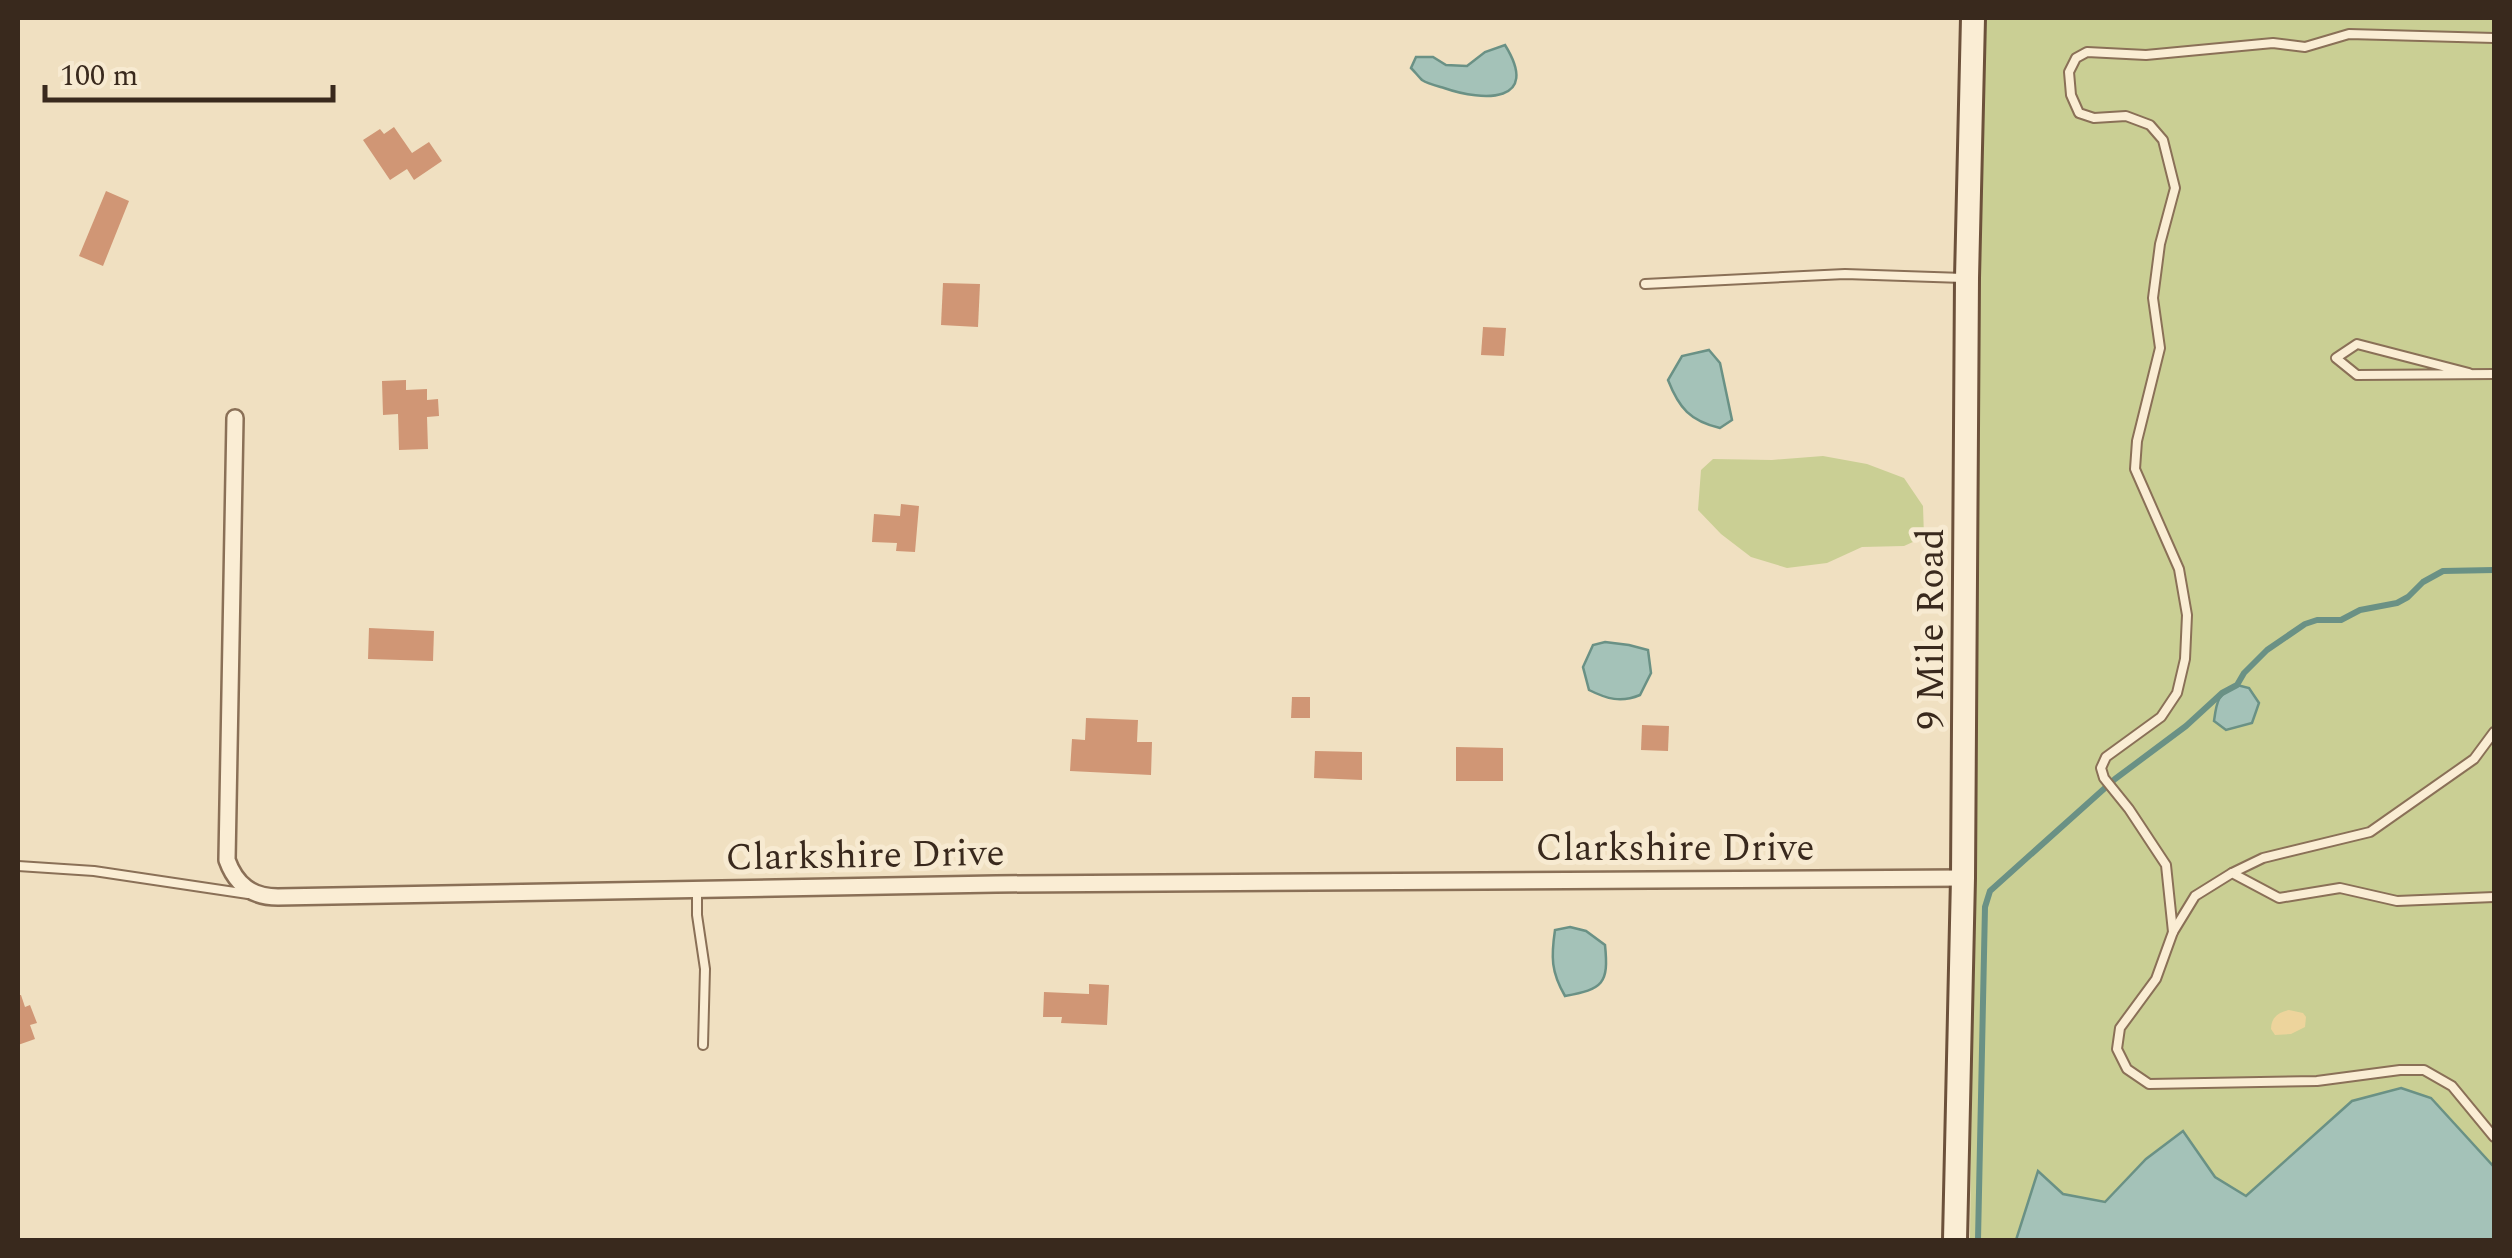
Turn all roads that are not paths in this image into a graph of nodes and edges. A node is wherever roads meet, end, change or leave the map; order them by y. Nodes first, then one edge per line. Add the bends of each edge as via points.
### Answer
1 (1972, 18) edge
2 (2494, 38) edge
3 (1967, 278) junction
4 (1646, 284) dead end
5 (2469, 373) junction
6 (2494, 374) edge
7 (235, 418) dead end
8 (2494, 732) edge
9 (18, 866) edge
10 (2232, 872) junction
11 (1964, 878) junction
12 (697, 889) junction
13 (258, 895) junction
14 (2494, 897) edge
15 (2173, 932) junction
16 (703, 1045) dead end
17 (2494, 1137) edge
18 (1955, 1240) edge

1 - 3 street, 9 Mile Road
2 - 15 lane via 2349,34 2304,47 2087,52 2069,72 2078,112 2150,124 2163,140 2175,188 2153,298 2160,348 2135,469 2179,569 2186,659 2161,717 2106,757 2101,768 2166,864
3 - 4 lane via 1845,274
3 - 11 street, 9 Mile Road
5 - 5 lane via 2356,344 2336,358 2356,375
5 - 6 lane
7 - 13 street via 228,860 238,882
8 - 10 lane via 2474,759 2370,832
9 - 13 lane
10 - 14 lane via 2279,898 2340,888 2397,901
10 - 15 lane via 2195,896
11 - 12 street, Clarkshire Drive
11 - 18 street, 9 Mile Road
12 - 13 street, Clarkshire Drive
12 - 16 lane
15 - 17 lane via 2156,978 2120,1028 2117,1048 2127,1069 2150,1084 2317,1081 2424,1070 2452,1086

